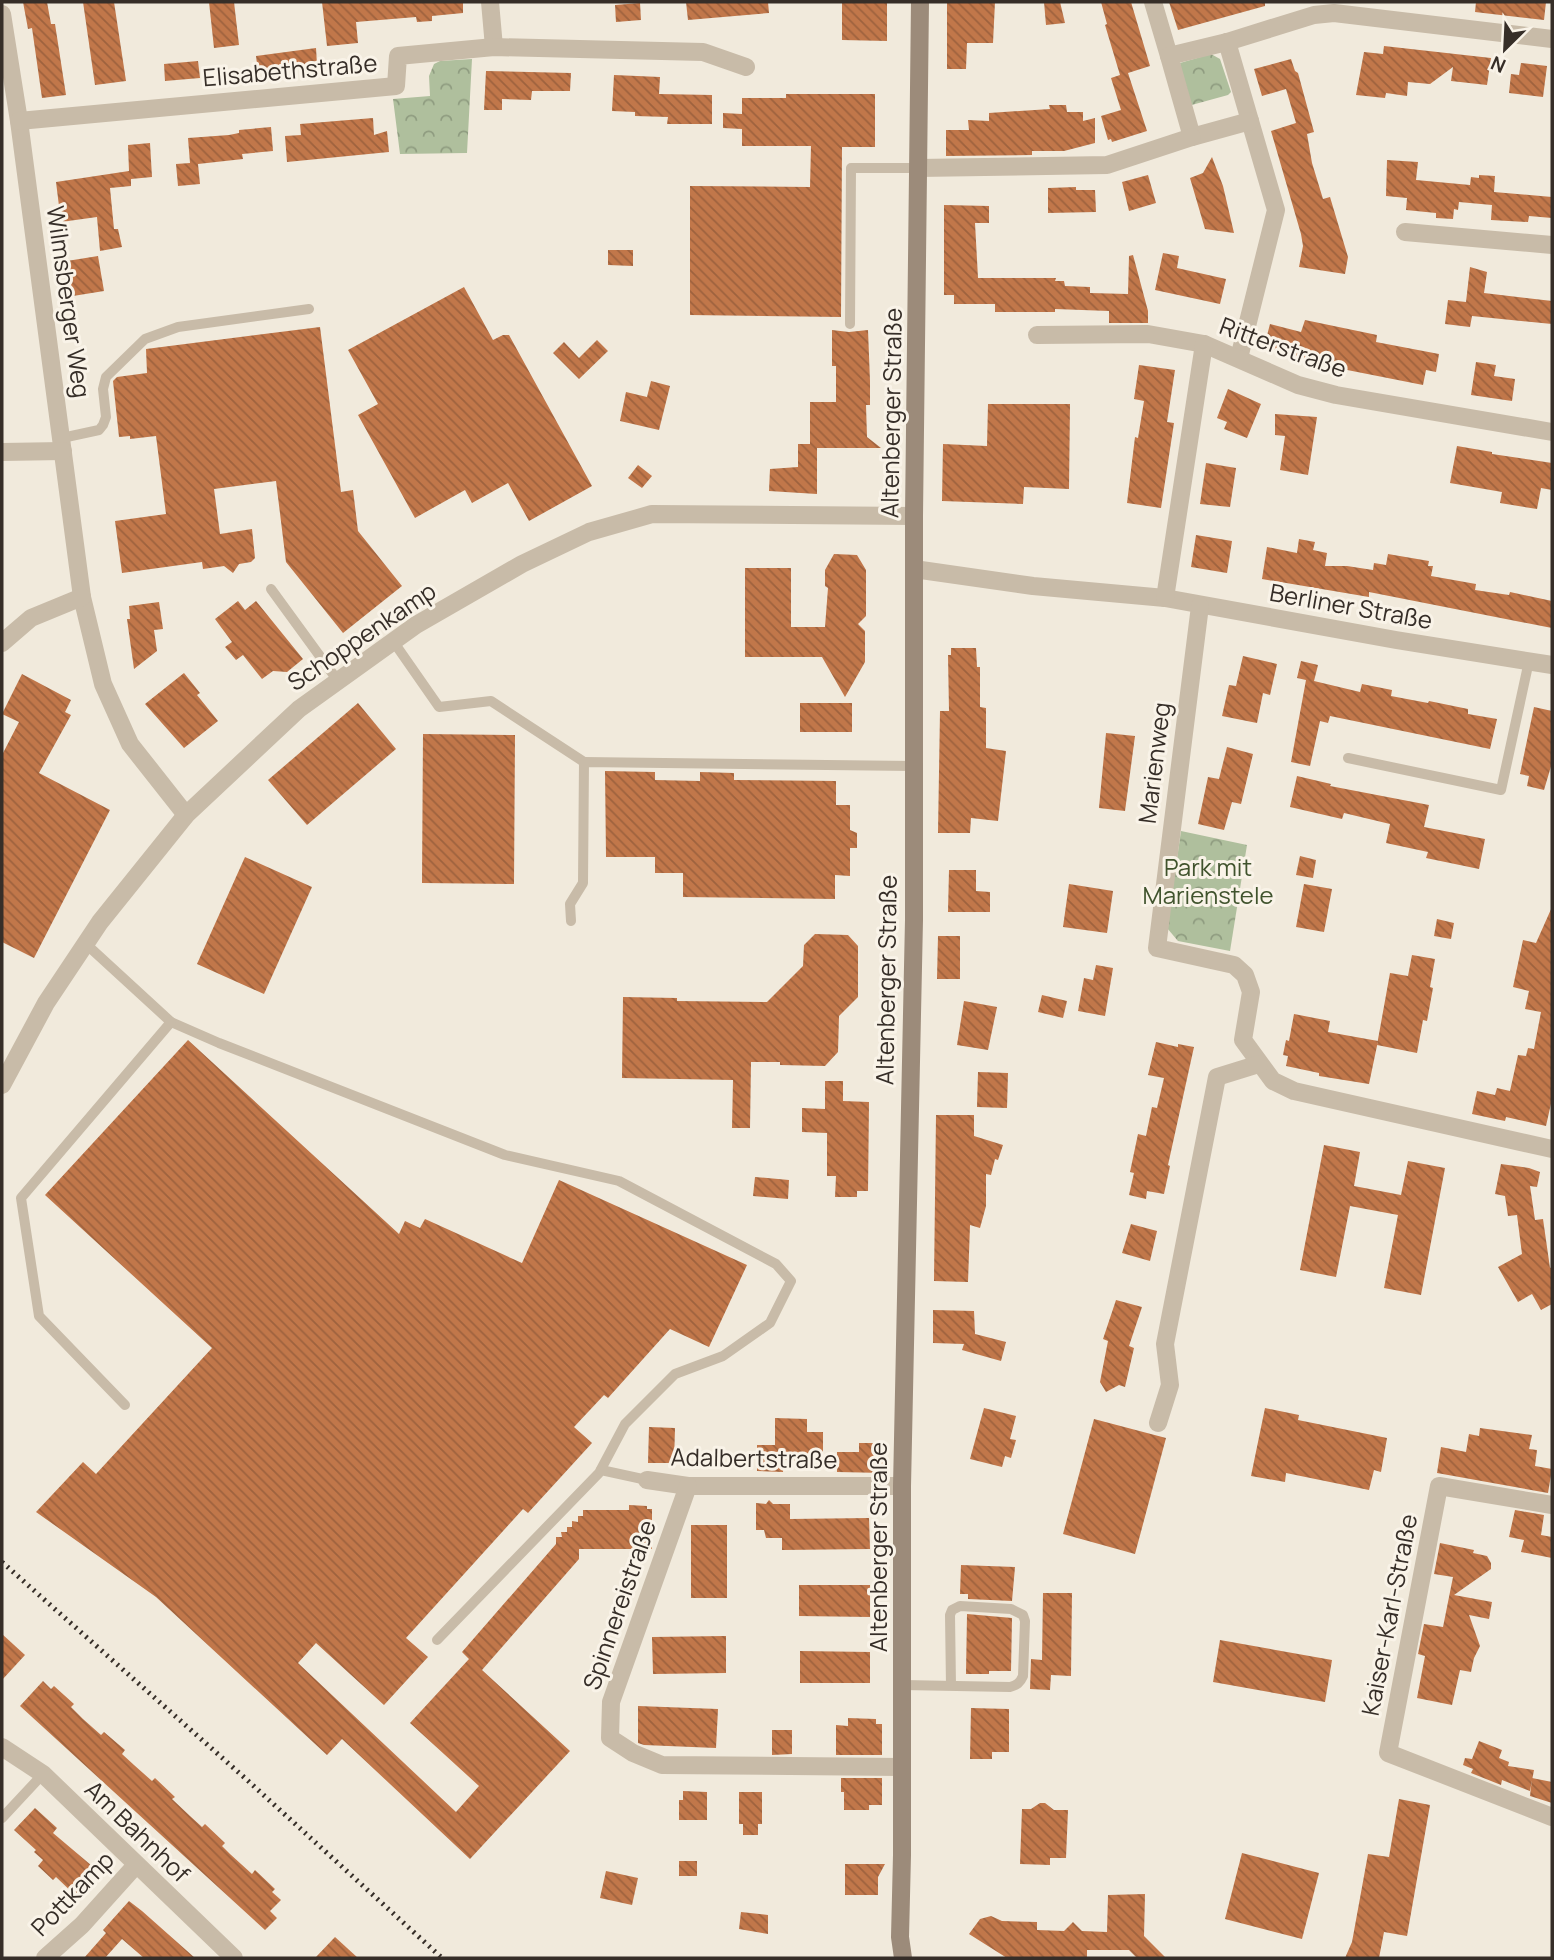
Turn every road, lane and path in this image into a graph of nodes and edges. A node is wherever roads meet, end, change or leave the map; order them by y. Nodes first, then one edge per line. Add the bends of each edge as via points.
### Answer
1 (490, 2) edge
2 (920, 2) edge
3 (1153, 2) edge
4 (2, 14) edge
5 (1552, 39) edge
6 (1227, 42) junction
7 (494, 47) junction
8 (1169, 56) junction
9 (746, 67) dead end
10 (19, 121) junction
11 (1250, 121) junction
12 (1192, 137) junction
13 (918, 168) junction
14 (1405, 232) dead end
15 (1552, 245) edge
16 (309, 309) dead end
17 (850, 324) dead end
18 (1037, 335) dead end
19 (1203, 344) junction
20 (1239, 358) junction
21 (1552, 432) edge
22 (62, 444) junction
23 (2, 452) edge
24 (915, 516) junction
25 (914, 569) junction
26 (271, 589) dead end
27 (82, 597) junction
28 (1165, 598) junction
29 (1200, 606) junction
30 (393, 641) junction
31 (2, 643) edge
32 (1529, 661) junction
33 (1552, 665) edge
34 (338, 681) junction
35 (1348, 758) dead end
36 (584, 762) junction
37 (913, 766) junction
38 (186, 815) junction
39 (571, 921) dead end
40 (86, 944) junction
41 (171, 1022) junction
42 (1259, 1064) junction
43 (2, 1085) edge
44 (1552, 1149) edge
45 (125, 1405) dead end
46 (1158, 1423) dead end
47 (601, 1470) junction
48 (647, 1480) joint
49 (688, 1486) junction
50 (902, 1486) junction
51 (1552, 1505) edge
52 (437, 1640) dead end
53 (903, 1685) junction
54 (951, 1686) junction
55 (2, 1747) edge
56 (902, 1768) junction
57 (43, 1774) junction
58 (2, 1818) edge
59 (1552, 1818) edge
60 (136, 1865) junction
61 (45, 1958) edge
62 (234, 1958) edge
63 (902, 1958) edge

1 - 7 street
2 - 13 main road, Altenberger Straße
3 - 8 street
4 - 10 street, Wilmsberger Weg
5 - 6 street via 1334,13
6 - 8 street
6 - 11 street
7 - 9 street, Elisabethstraße via 704,52
7 - 10 street, Elisabethstraße via 398,55 396,86
8 - 12 street
10 - 22 street, Wilmsberger Weg
11 - 12 street
11 - 20 street via 1276,210
12 - 13 street via 1107,165
13 - 17 lane via 851,168
13 - 24 main road, Altenberger Straße
14 - 15 street
16 - 22 lane via 178,327 145,339 106,377 103,425
18 - 19 street, Ritterstraße via 1148,334
19 - 20 street, Ritterstraße
19 - 28 street
20 - 21 street, Ritterstraße via 1298,385 1336,396
22 - 23 street
22 - 27 street, Wilmsberger Weg
24 - 25 main road, Altenberger Straße
24 - 30 street, Schoppenkamp via 652,514 589,532 522,564
25 - 28 street, Berliner Straße
25 - 37 main road, Altenberger Straße
26 - 34 lane
27 - 31 street via 32,618
27 - 38 street, Wilmsberger Weg via 103,684 130,744
28 - 29 street, Berliner Straße
29 - 32 street, Berliner Straße
29 - 42 street, Marienweg via 1157,948 1234,965 1245,975 1251,992 1243,1040
30 - 34 street, Schoppenkamp
30 - 36 lane via 439,707 491,701
32 - 33 street, Berliner Straße
32 - 35 lane via 1501,790
34 - 38 street, Schoppenkamp via 299,709
36 - 37 lane
36 - 39 lane via 583,883 570,904
37 - 50 main road, Altenberger Straße
38 - 40 street, Schoppenkamp
40 - 41 lane
40 - 43 street, Schoppenkamp via 46,1003
41 - 45 lane via 21,1198 39,1316
41 - 47 lane via 505,1155 619,1181 776,1264 791,1281 770,1323 723,1356 676,1374 625,1424
42 - 44 street, Marienweg via 1273,1082 1294,1091
42 - 46 street via 1217,1077 1165,1344 1170,1385
47 - 48 lane
47 - 52 lane
48 - 49 street, Adalbertstraße
49 - 50 street, Adalbertstraße
49 - 56 street, Spinnereistraße via 611,1702 610,1738 662,1765
50 - 53 main road, Altenberger Straße
51 - 59 street, Kaiser-Karl-Straße via 1439,1486 1388,1753
53 - 54 lane
53 - 56 main road, Altenberger Straße
54 - 54 lane via 1010,1687 1021,1682 1023,1615 1011,1609 960,1606 952,1610
55 - 57 street, Am Bahnhof
56 - 63 main road, Altenberger Straße
57 - 58 lane
57 - 60 street, Am Bahnhof
60 - 61 street, Pottkamp via 82,1926
60 - 62 street, Am Bahnhof

